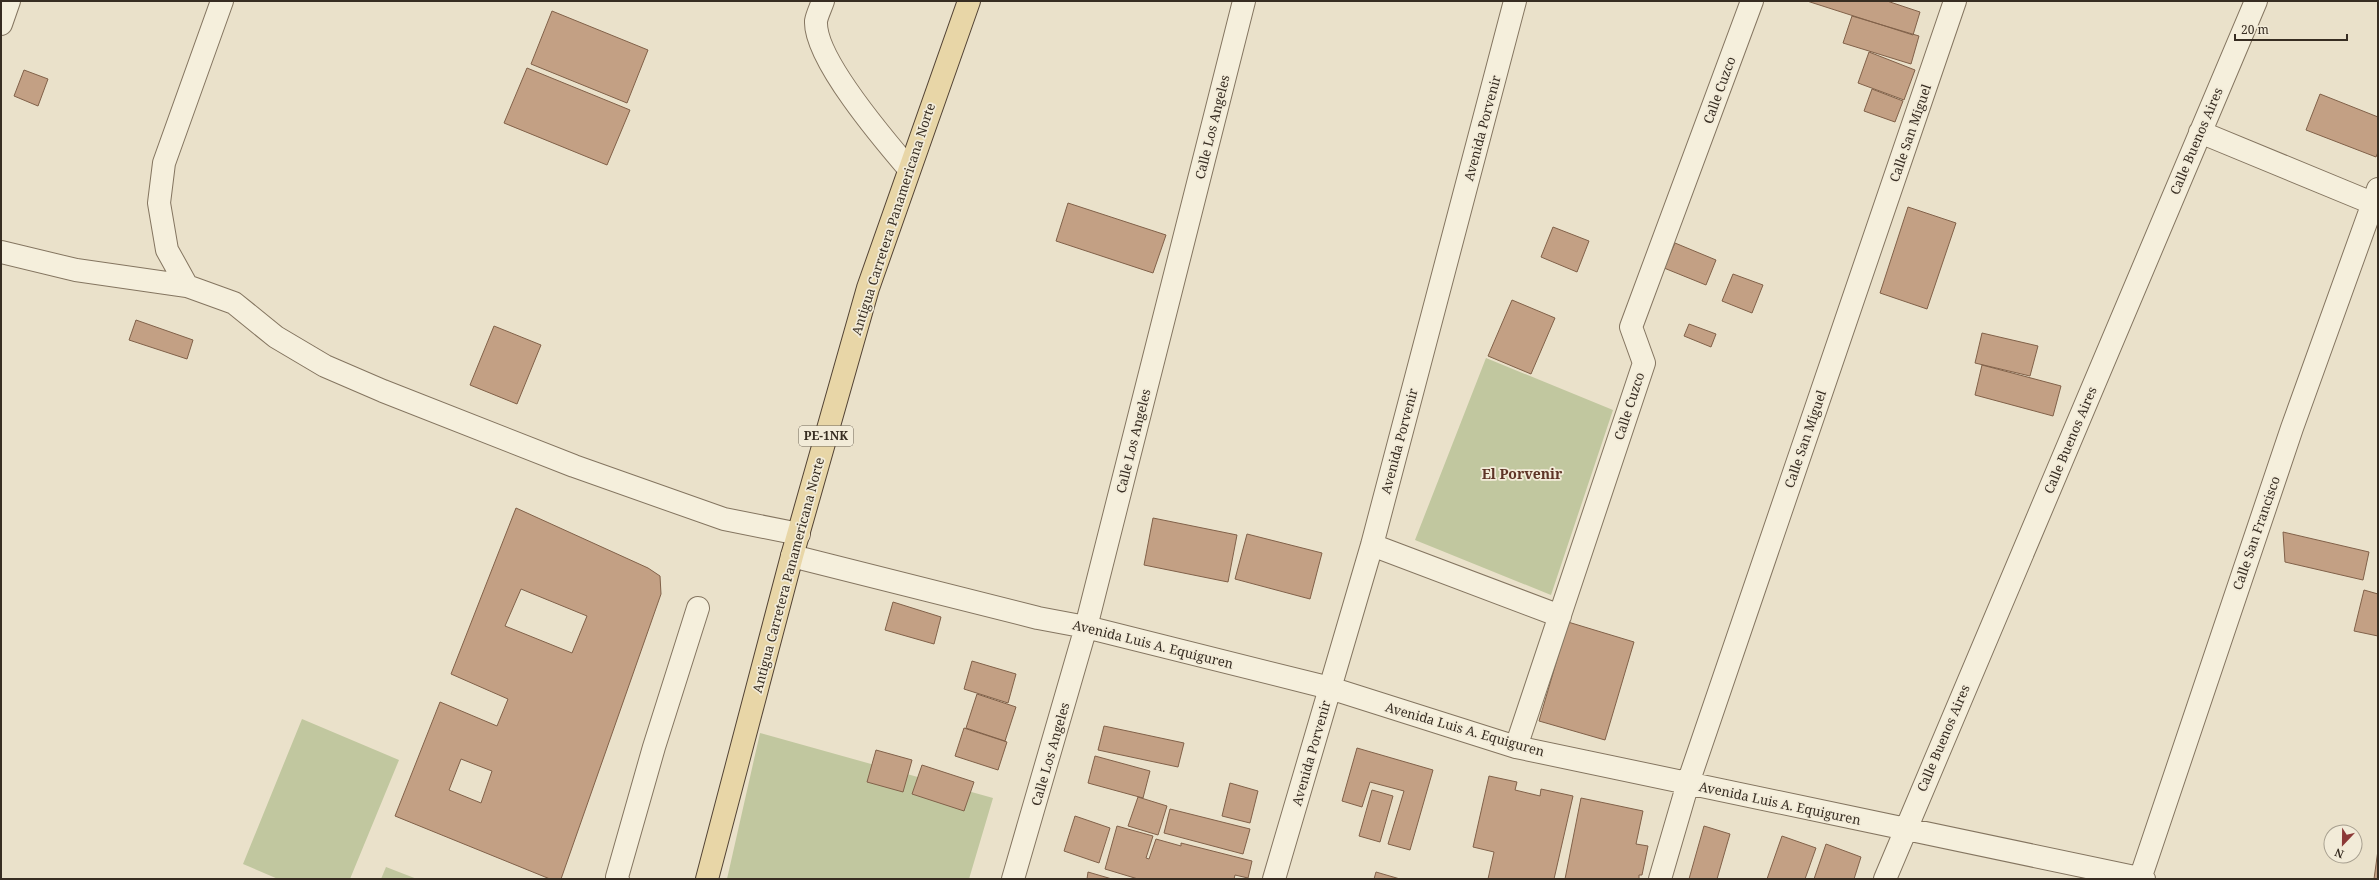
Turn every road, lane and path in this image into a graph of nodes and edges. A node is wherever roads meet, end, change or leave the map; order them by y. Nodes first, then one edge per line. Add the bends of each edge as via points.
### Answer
1 (9, 1) edge
2 (222, 1) edge
3 (823, 1) edge
4 (969, 1) edge
5 (1244, 1) edge
6 (1515, 1) edge
7 (1752, 1) edge
8 (1955, 1) edge
9 (2256, 1) edge
10 (1, 24) edge
11 (2200, 132) junction
12 (909, 169) junction
13 (2375, 196) edge
14 (1, 252) edge
15 (187, 286) junction
16 (799, 534) junction
17 (1372, 545) junction
18 (792, 556) junction
19 (698, 608) dead end
20 (1560, 616) junction
21 (1086, 627) junction
22 (1330, 688) junction
23 (1516, 747) junction
24 (1688, 783) junction
25 (1905, 829) junction
26 (618, 879) edge
27 (707, 879) edge
28 (1013, 879) edge
29 (1274, 879) edge
30 (1660, 879) edge
31 (1885, 879) edge
32 (2141, 879) edge

1 - 10 street
2 - 15 street via 164,163 159,203 167,250
3 - 12 street via 816,21 823,50 868,121
4 - 12 main road, Antigua Carretera Panamericana Norte / PE-1NK
5 - 21 street, Calle Los Angeles
6 - 17 street, Avenida Porvenir
7 - 20 street, Calle Cuzco via 1631,327 1644,363
8 - 24 street, Calle San Miguel
9 - 11 street, Calle Buenos Aires
11 - 13 street
11 - 25 street, Calle Buenos Aires
12 - 16 main road, Antigua Carretera Panamericana Norte / PE-1NK via 868,288
13 - 32 street, Calle San Francisco via 2292,428
14 - 15 street via 76,270
15 - 16 street via 234,303 276,337 325,366 383,391 574,466 724,519
16 - 18 main road, Antigua Carretera Panamericana Norte / PE-1NK
17 - 20 street
17 - 22 street, Avenida Porvenir
18 - 21 street, Avenida Luis A. Equiguren via 1038,618
18 - 27 main road, Antigua Carretera Panamericana Norte / PE-1NK
19 - 26 street via 654,747
20 - 23 street, Calle Cuzco
21 - 22 street, Avenida Luis A. Equiguren
21 - 28 street, Calle Los Angeles
22 - 23 street, Avenida Luis A. Equiguren
22 - 29 street, Avenida Porvenir
23 - 24 street, Avenida Luis A. Equiguren
24 - 25 street, Avenida Luis A. Equiguren
24 - 30 street, Calle San Miguel
25 - 31 street, Calle Buenos Aires
25 - 32 street, Avenida Luis A. Equiguren

